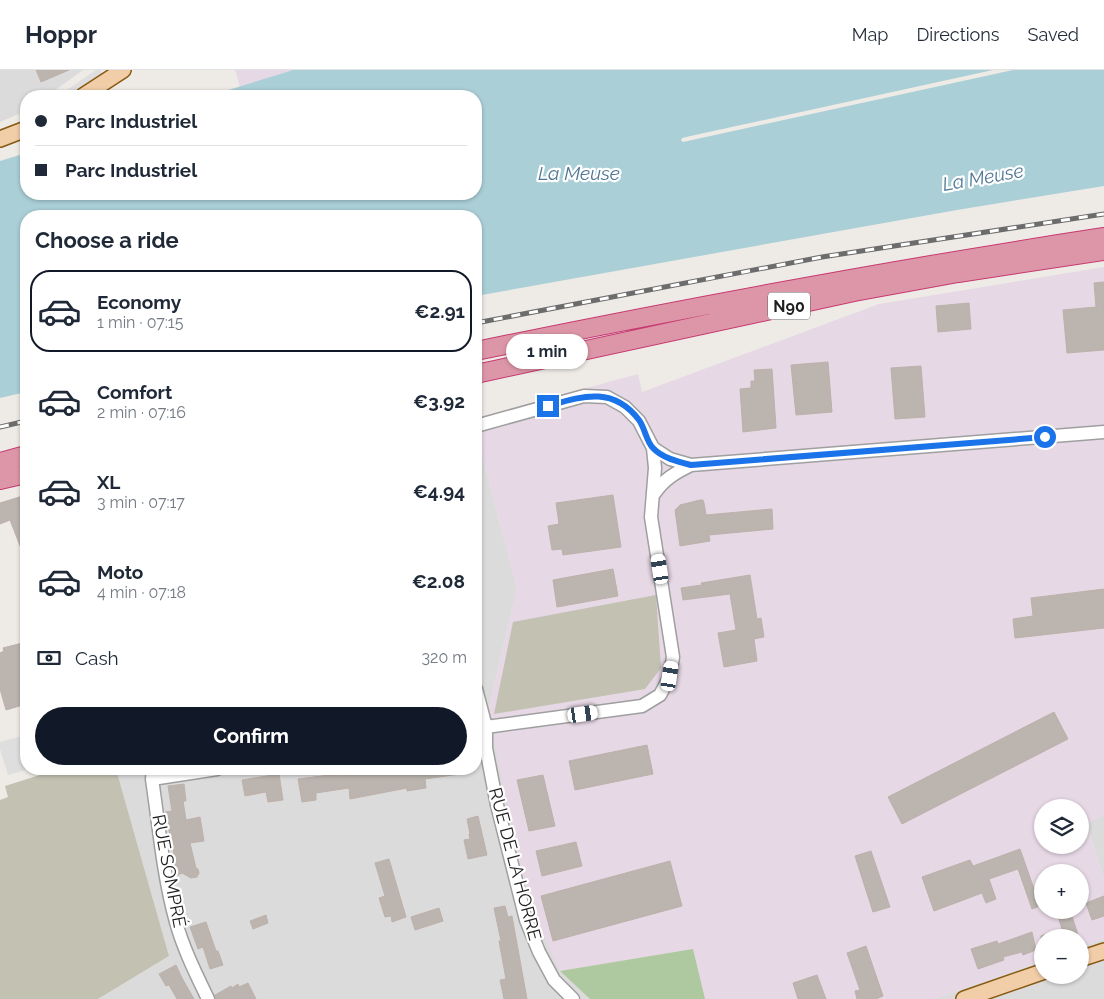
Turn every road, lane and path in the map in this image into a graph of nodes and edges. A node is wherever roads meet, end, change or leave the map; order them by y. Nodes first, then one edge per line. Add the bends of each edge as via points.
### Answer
1 (123, 70) edge
2 (92, 90) edge
3 (20, 131) edge
4 (0, 139) edge
5 (1104, 236) edge
6 (1104, 251) edge
7 (482, 350) edge
8 (482, 373) edge
9 (482, 424) edge
10 (1104, 432) edge
11 (653, 448) junction
12 (20, 457) edge
13 (0, 462) edge
14 (691, 465) junction
15 (20, 475) edge
16 (0, 480) edge
17 (653, 495) junction
18 (482, 712) edge
19 (486, 727) junction
20 (153, 775) edge
21 (1104, 951) edge
22 (1089, 956) edge
23 (1034, 975) edge
24 (208, 999) edge
25 (573, 999) edge
26 (964, 999) edge

1 - 2 main road
3 - 4 main road
5 - 7 highway, N90 via 841,280
6 - 8 highway, N90 via 854,292
9 - 11 street via 584,396 607,397 625,407 639,421
10 - 14 street
11 - 14 street via 670,459
11 - 17 street
12 - 13 highway
14 - 17 street via 672,474
15 - 16 highway
17 - 19 street via 651,516 673,657 670,676 660,695 642,706
18 - 19 street, RUE DE LA HORRE
19 - 25 street, RUE DE LA HORRE via 486,748 497,805 526,920 554,980
20 - 24 street, RUE SOMPRÉ via 166,875 176,922
21 - 22 main road
23 - 26 main road

